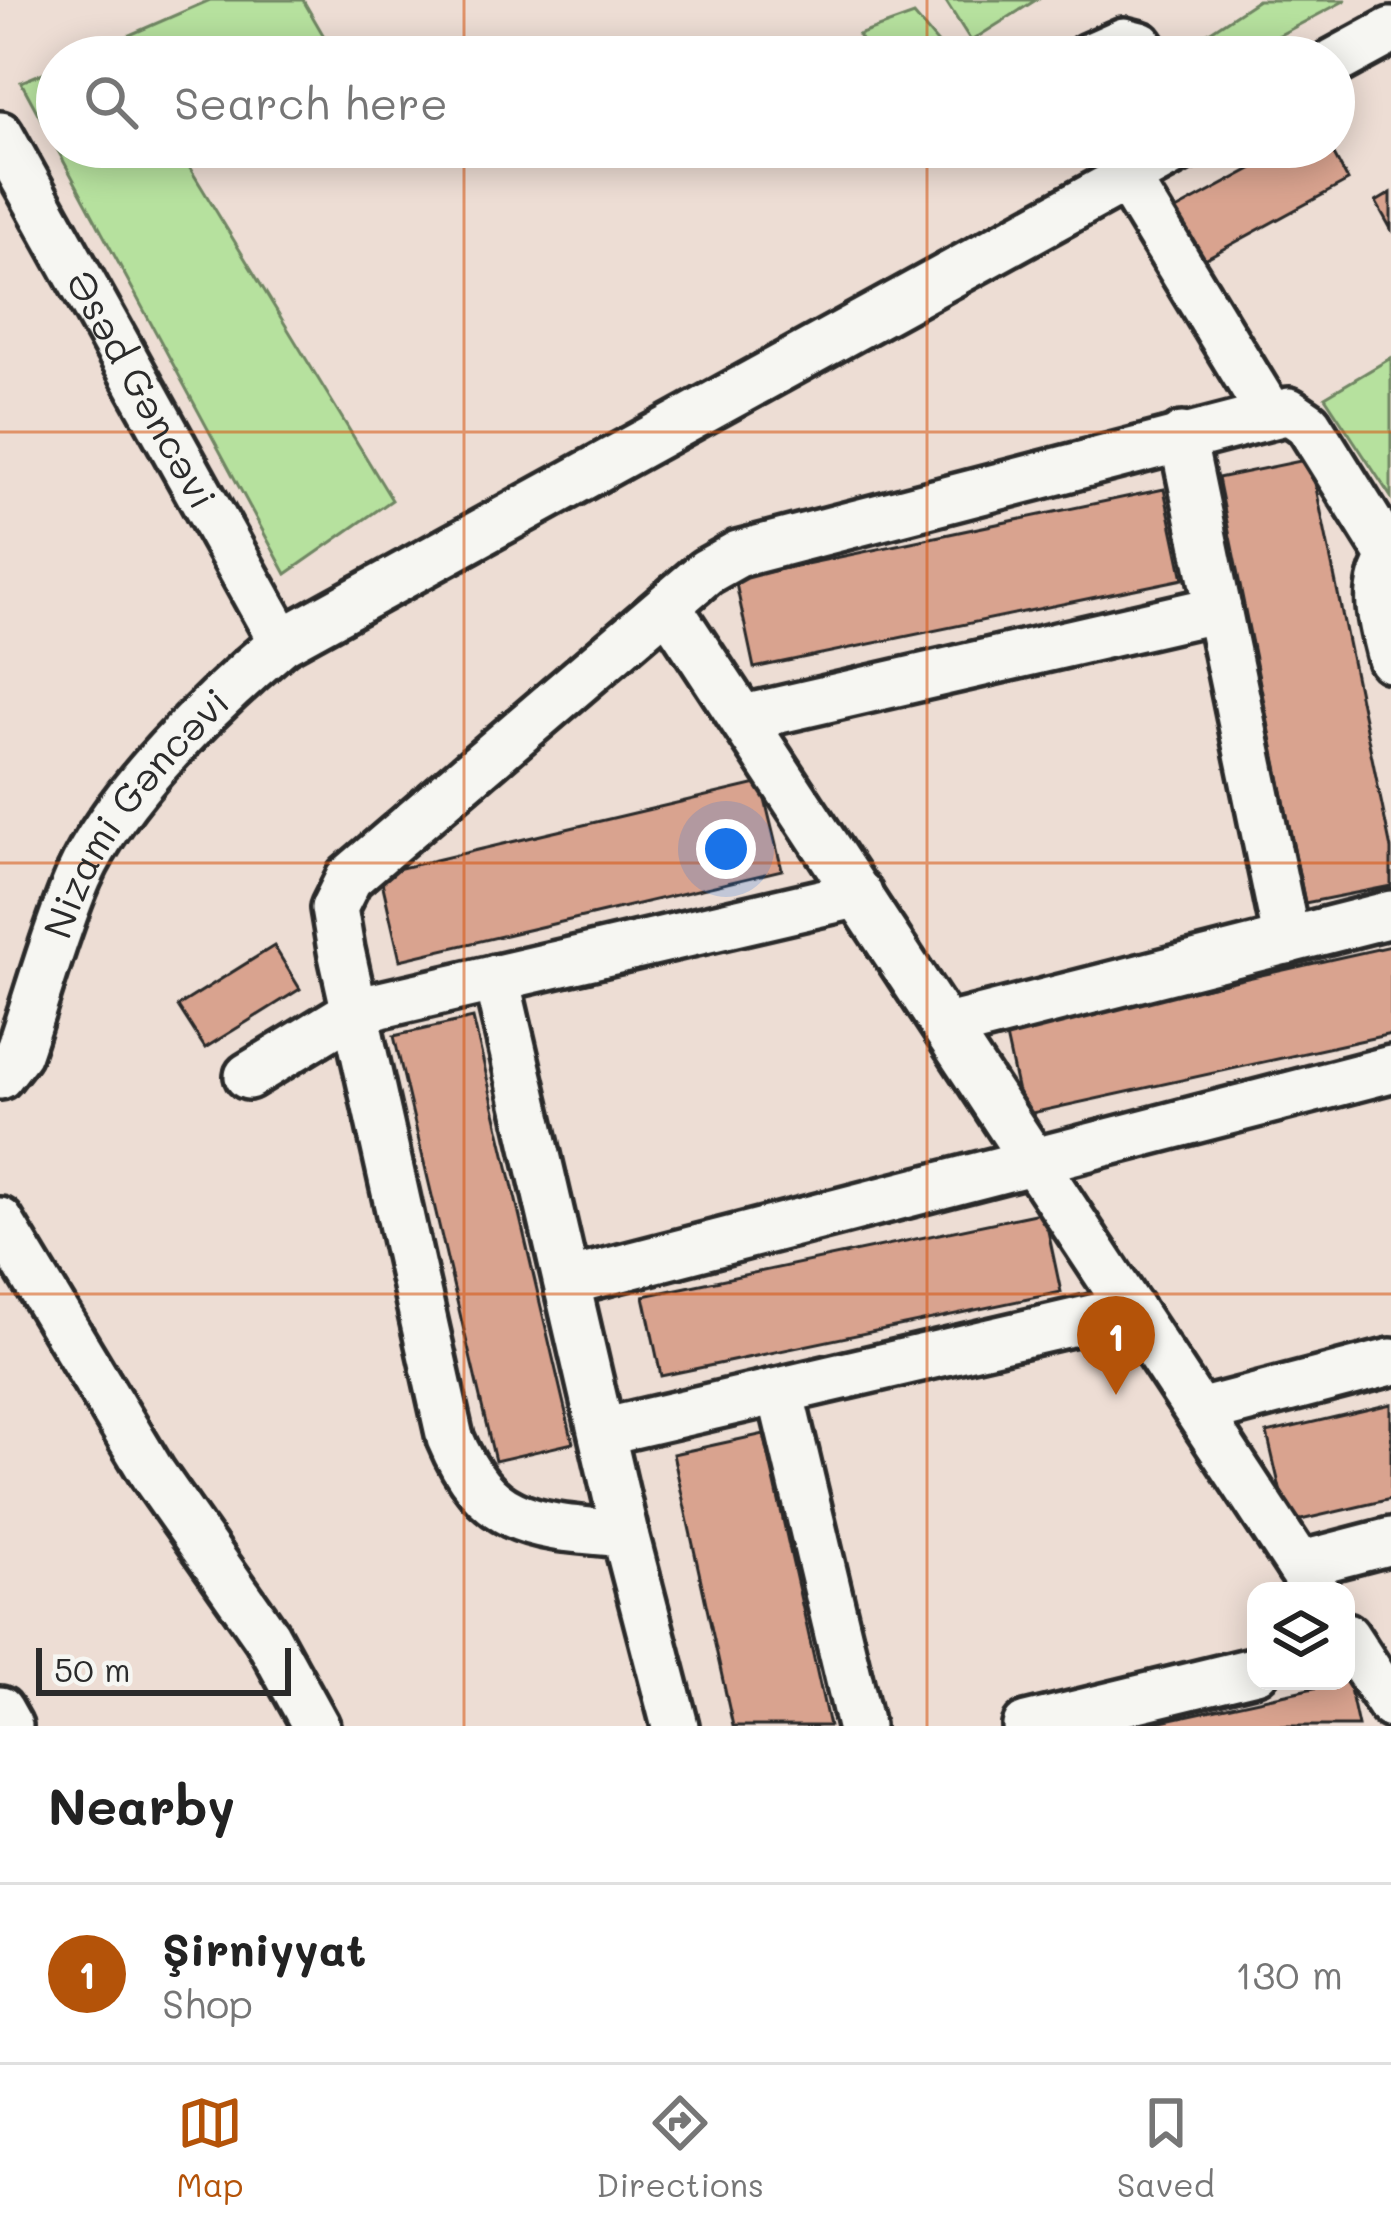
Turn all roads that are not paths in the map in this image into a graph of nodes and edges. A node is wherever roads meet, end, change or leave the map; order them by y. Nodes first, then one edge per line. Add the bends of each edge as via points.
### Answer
1 (1390, 30) edge
2 (1355, 50) edge
3 (0, 135) edge
4 (1146, 168) edge
5 (1127, 179) junction
6 (1269, 412) junction
7 (1182, 436) junction
8 (1391, 558) edge
9 (668, 606) junction
10 (1218, 609) junction
11 (282, 642) junction
12 (1391, 659) edge
13 (744, 718) junction
14 (860, 894) junction
15 (1391, 914) edge
16 (1287, 941) junction
17 (496, 978) junction
18 (355, 1011) junction
19 (946, 1027) junction
20 (1391, 1069) edge
21 (0, 1076) edge
22 (248, 1076) dead end
23 (1034, 1162) junction
24 (0, 1221) edge
25 (567, 1282) junction
26 (1131, 1309) junction
27 (1391, 1362) edge
28 (780, 1390) junction
29 (1199, 1412) junction
30 (602, 1432) junction
31 (626, 1534) junction
32 (1391, 1540) edge
33 (1308, 1578) edge
34 (1355, 1653) edge
35 (1247, 1672) edge
36 (1391, 1705) edge
37 (0, 1710) edge
38 (9, 1726) edge
39 (316, 1726) edge
40 (675, 1726) edge
41 (860, 1726) edge
42 (1026, 1726) edge

1 - 2 street
3 - 11 street, Əsəd Gəncəvi
4 - 5 street, Nizami Gəncəvi
5 - 6 street
5 - 11 street, Nizami Gəncəvi
6 - 7 street
6 - 8 street via 1289,411 1308,424
7 - 9 street via 738,554
7 - 10 street
8 - 12 street via 1378,602
9 - 13 street
9 - 18 street via 349,878 334,908
10 - 13 street
10 - 16 street
11 - 21 street, Nizami Gəncəvi via 192,725 100,838 78,878 18,1053
13 - 14 street
14 - 17 street
14 - 19 street
15 - 16 street
16 - 19 street
17 - 18 street
17 - 25 street
18 - 22 street
18 - 31 street via 463,1469 478,1494 537,1526
19 - 23 street
20 - 23 street
23 - 25 street
23 - 26 street
24 - 39 street
25 - 30 street
26 - 28 street
26 - 29 street
27 - 29 street
28 - 30 street
28 - 41 street
29 - 33 street
30 - 31 street
31 - 40 street
32 - 33 street
34 - 36 street
35 - 42 street
37 - 38 street

